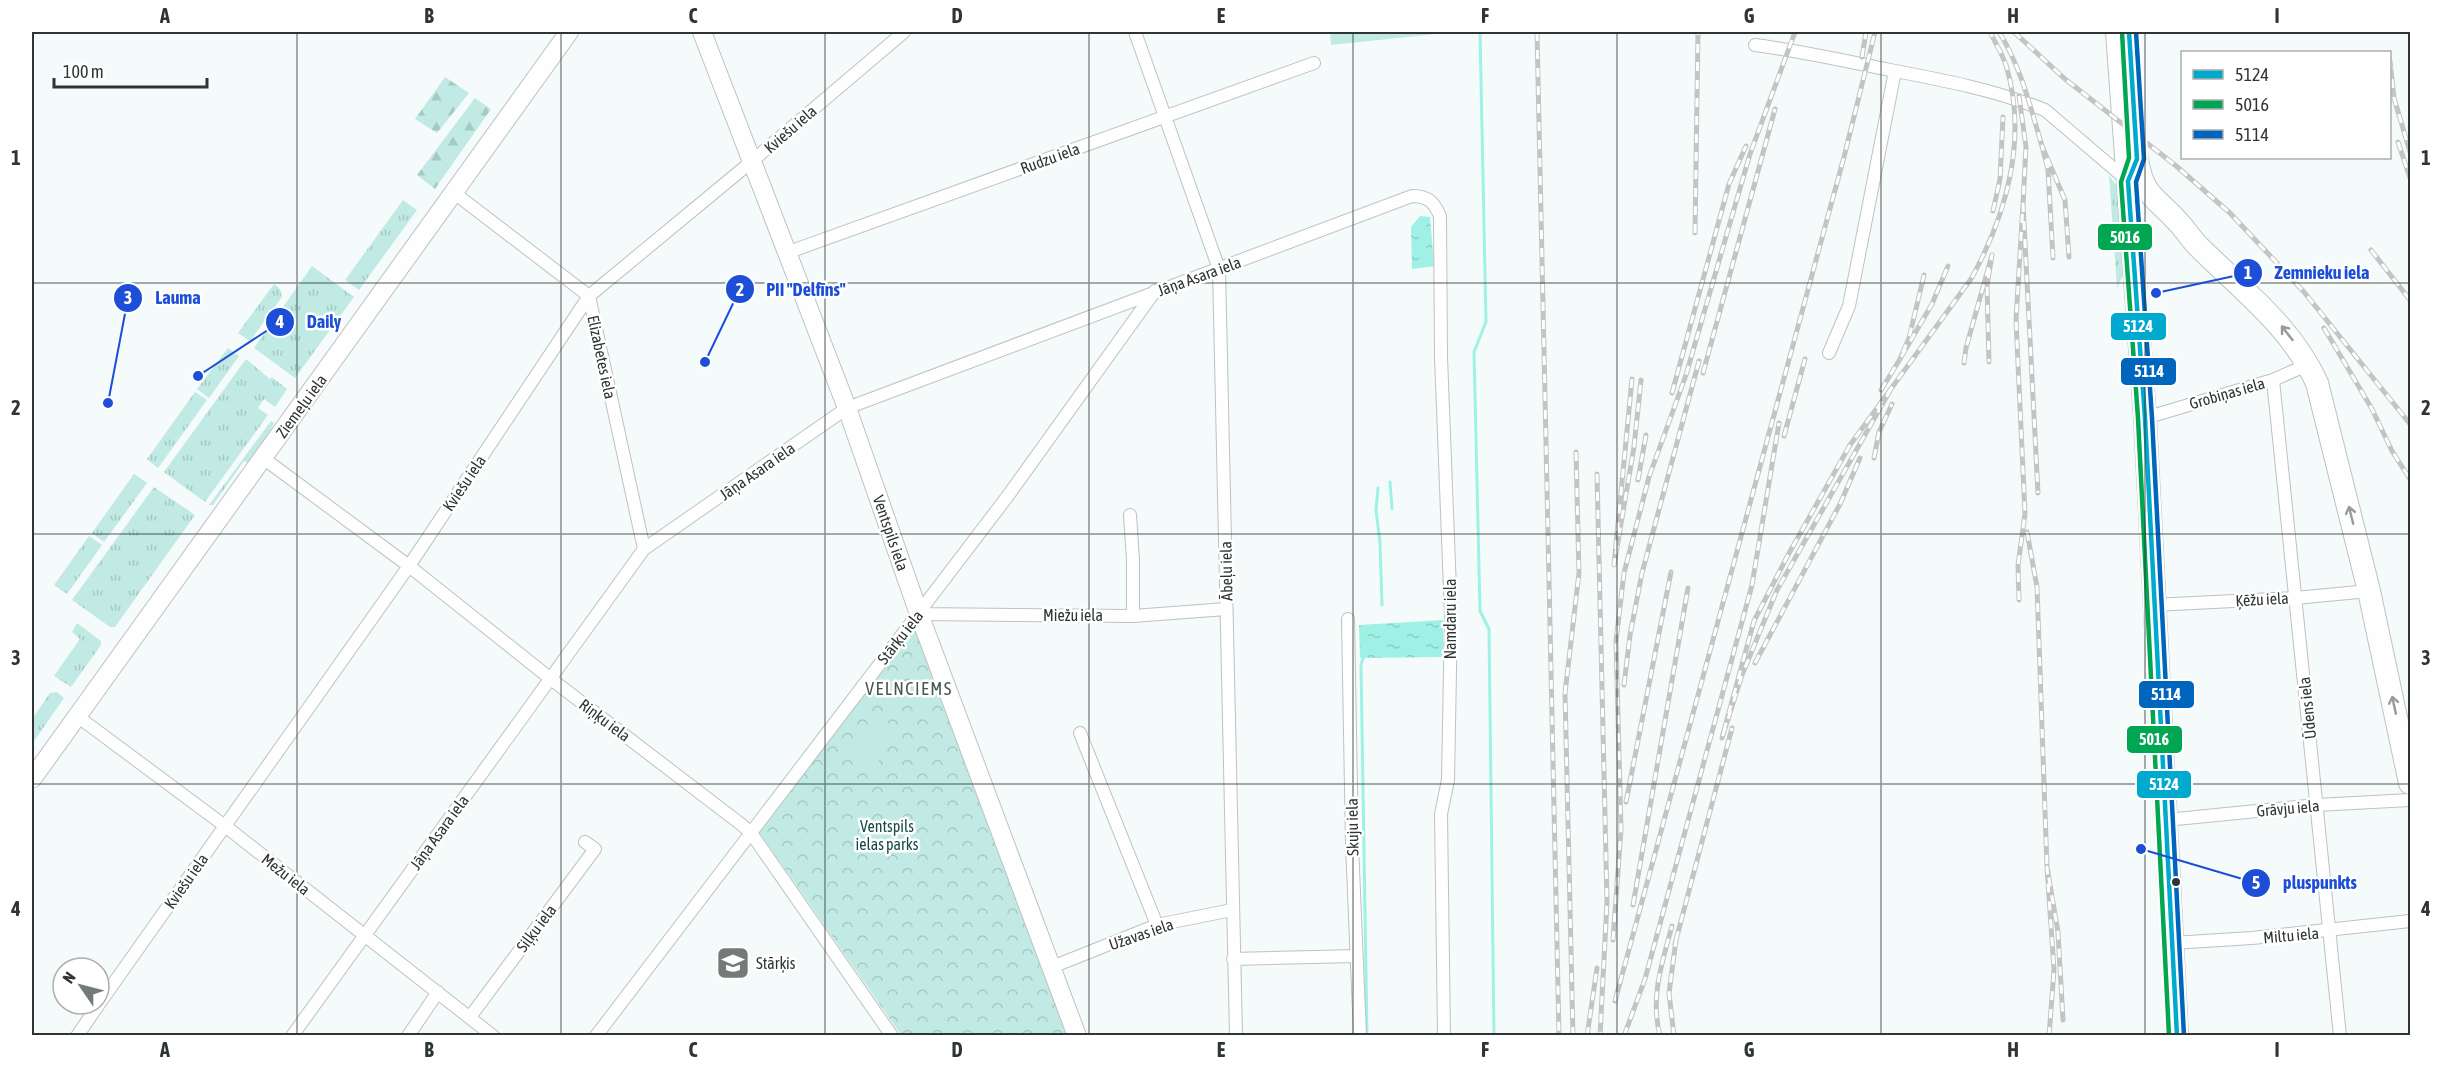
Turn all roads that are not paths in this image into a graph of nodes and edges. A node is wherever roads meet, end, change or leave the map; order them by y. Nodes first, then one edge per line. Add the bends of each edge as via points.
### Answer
1 (569, 32) edge
2 (702, 32) edge
3 (904, 32) edge
4 (1135, 32) edge
5 (2117, 32) edge
6 (2129, 32) edge
7 (1755, 45) dead end
8 (1314, 63) dead end
9 (1895, 71) junction
10 (1166, 115) junction
11 (751, 162) junction
12 (2135, 182) junction
13 (453, 192) junction
14 (1434, 203) joint
15 (786, 253) junction
16 (1219, 269) junction
17 (1155, 291) junction
18 (589, 296) junction
19 (1829, 353) dead end
20 (2308, 364) junction
21 (2273, 380) junction
22 (847, 408) junction
23 (2145, 418) junction
24 (263, 458) junction
25 (1130, 515) dead end
26 (644, 549) junction
27 (409, 566) junction
28 (2369, 591) junction
29 (2295, 598) junction
30 (2154, 605) junction
31 (1226, 609) junction
32 (919, 614) junction
33 (1132, 616) junction
34 (1347, 619) dead end
35 (551, 679) junction
36 (77, 716) junction
37 (1080, 733) dead end
38 (32, 779) edge
39 (2410, 783) edge
40 (2410, 800) edge
41 (2317, 805) junction
42 (2166, 820) junction
43 (225, 826) junction
44 (751, 833) junction
45 (585, 842) dead end
46 (1232, 910) junction
47 (2410, 921) edge
48 (1157, 925) junction
49 (2330, 931) junction
50 (364, 935) junction
51 (2172, 943) junction
52 (1356, 956) junction
53 (1233, 960) junction
54 (1052, 967) junction
55 (111, 987) edge
56 (438, 992) junction
57 (90, 1016) edge
58 (470, 1017) junction
59 (77, 1035) edge
60 (292, 1035) edge
61 (408, 1035) edge
62 (493, 1035) edge
63 (596, 1035) edge
64 (892, 1035) edge
65 (1077, 1035) edge
66 (1236, 1035) edge
67 (1360, 1035) edge
68 (1444, 1035) edge
69 (2177, 1035) edge
70 (2340, 1035) edge

1 - 13 street, Ziemeļu iela
2 - 11 street, Ventspils iela
3 - 11 street, Kviešu iela
4 - 10 street, Ābeļu iela
5 - 12 highway
6 - 12 highway
7 - 9 street
8 - 10 street, Rudzu iela
9 - 12 street via 1986,89 2045,110
9 - 19 street via 1849,306
10 - 15 street, Rudzu iela
10 - 16 street, Ābeļu iela
11 - 15 street, Ventspils iela
11 - 18 street, Kviešu iela
20 -> 12 highway via 2276,320 2197,245 2149,207
12 - 23 highway
13 - 18 street, Elizabetes iela
13 - 24 street, Ziemeļu iela
14 - 16 street, Jāņa Asara iela via 1422,196 1412,196
14 - 68 street, Namdaru iela via 1440,216 1451,616 1448,780 1441,814
15 - 22 street, Ventspils iela
16 - 17 street, Jāņa Asara iela
16 - 31 street, Ābeļu iela
17 - 22 street, Jāņa Asara iela
17 - 32 street, Stārķu iela
18 - 26 street, Elizabetes iela
18 - 27 street, Kviešu iela
20 - 21 street, Grobiņas iela
28 -> 20 highway via 2322,395
21 - 23 street, Grobiņas iela
21 - 29 street, Ūdens iela
22 - 26 street, Jāņa Asara iela
22 - 32 street, Ventspils iela
23 - 30 highway
24 - 27 street, Riņķu iela
24 - 36 street, Ziemeļu iela
25 - 33 street
26 - 35 street, Jāņa Asara iela
27 - 35 street, Riņķu iela
27 - 43 street, Kviešu iela
28 - 29 street, Ķēžu iela
39 -> 28 highway
29 - 30 street, Ķēžu iela
29 - 41 street, Ūdens iela
30 - 42 highway
31 - 33 street, Miežu iela
31 - 46 street, Ābeļu iela
32 - 33 street, Miežu iela
32 - 44 street, Stārķu iela
32 - 54 street, Ventspils iela
34 - 52 street, Skuju iela
35 - 44 street, Riņķu iela
35 - 50 street, Jāņa Asara iela
36 - 38 street, Ziemeļu iela
36 - 43 street, Mežu iela
37 - 48 street
40 - 41 street, Grāvju iela
41 - 42 street, Grāvju iela
41 - 49 street, Ūdens iela
42 - 51 highway
43 - 50 street, Mežu iela
43 - 55 street, Kviešu iela
44 - 63 street, Stārķu iela
44 - 64 street, Riņķu iela
45 - 58 street, Siļķu iela via 595,849
46 - 48 street, Užavas iela
46 - 53 street, Ābeļu iela
47 - 49 street, Miltu iela
48 - 54 street, Užavas iela
49 - 51 street, Miltu iela
49 - 70 street, Ūdens iela
50 - 56 street, Mežu iela
50 - 60 street, Jāņa Asara iela
51 - 69 highway
52 - 53 street
52 - 67 street, Skuju iela
53 - 66 street, Ābeļu iela
54 - 65 street, Ventspils iela
56 - 58 street, Mežu iela
56 - 61 street
57 - 59 street, Kviešu iela
58 - 62 street, Mežu iela

